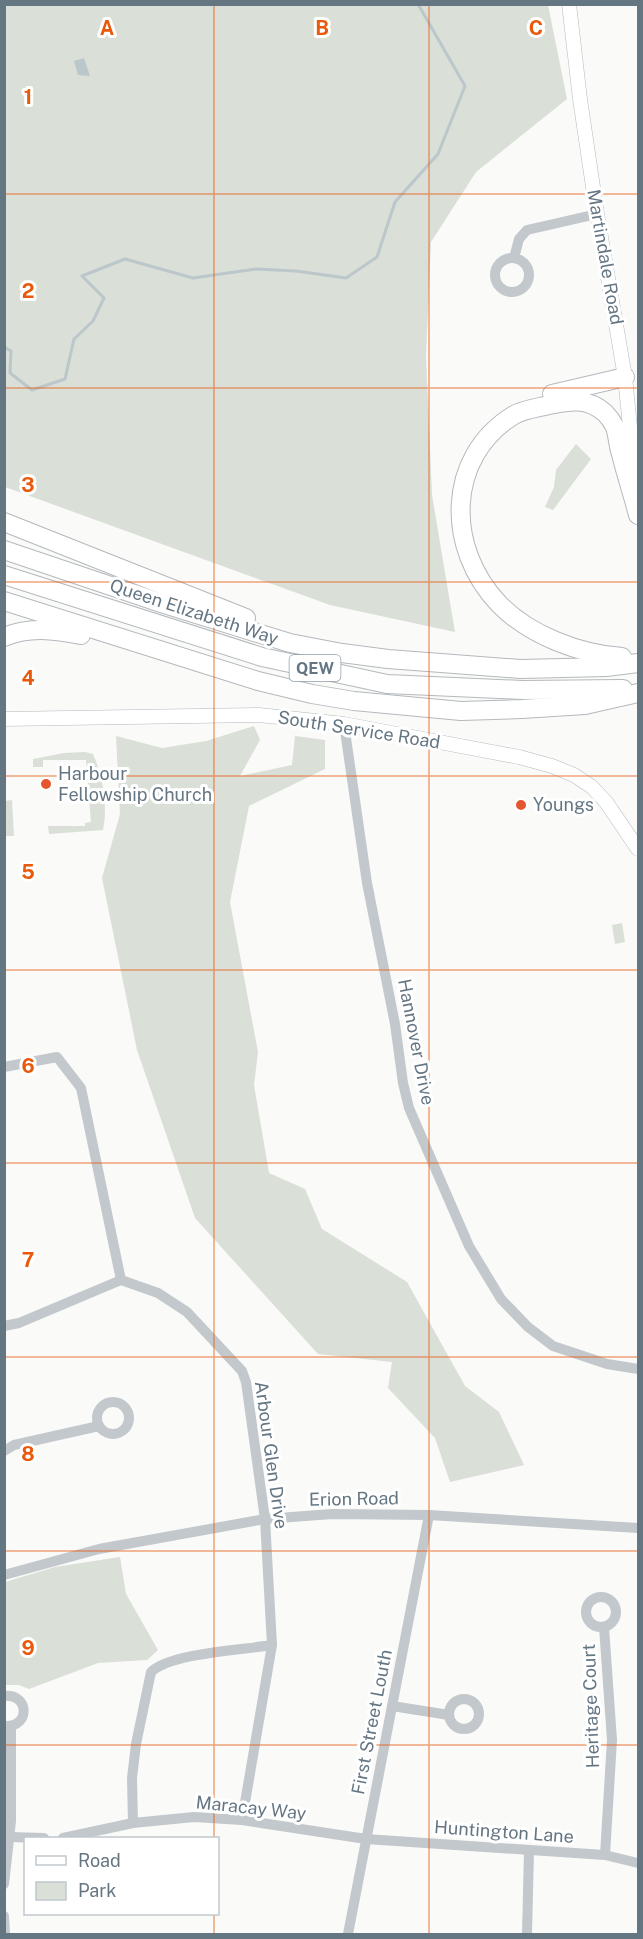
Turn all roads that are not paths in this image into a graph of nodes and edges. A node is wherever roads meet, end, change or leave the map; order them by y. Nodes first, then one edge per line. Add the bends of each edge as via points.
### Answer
1 (569, 4) edge
2 (597, 214) junction
3 (514, 258) dead end
4 (625, 377) junction
5 (525, 410) junction
6 (639, 510) edge
7 (639, 515) edge
8 (4, 522) edge
9 (4, 550) edge
10 (4, 575) edge
11 (4, 601) edge
12 (4, 637) edge
13 (639, 657) edge
14 (388, 659) junction
15 (200, 663) junction
16 (639, 663) edge
17 (639, 691) edge
18 (4, 719) edge
19 (344, 724) junction
20 (639, 849) edge
21 (4, 1067) edge
22 (122, 1280) junction
23 (4, 1326) edge
24 (639, 1368) edge
25 (99, 1426) dead end
26 (4, 1451) edge
27 (429, 1515) junction
28 (264, 1519) junction
29 (639, 1528) edge
30 (4, 1575) edge
31 (604, 1627) dead end
32 (272, 1646) junction
33 (4, 1696) edge
34 (392, 1706) junction
35 (449, 1714) dead end
36 (8, 1726) edge
37 (242, 1820) junction
38 (133, 1823) junction
39 (10, 1837) junction
40 (72, 1837) edge
41 (24, 1838) edge
42 (366, 1839) junction
43 (529, 1851) junction
44 (605, 1855) junction
45 (639, 1863) edge
46 (4, 1884) edge
47 (4, 1916) edge
48 (5, 1935) edge
49 (348, 1935) edge
50 (527, 1935) edge

1 - 2 main road, Martindale Road
2 - 3 street via 527,230 519,238
2 - 4 main road, Martindale Road
4 - 5 highway via 537,399
4 - 6 main road, Martindale Road
5 - 7 highway via 572,400 604,412 615,427
5 - 13 highway via 498,428 478,449 467,469 461,497 461,530 475,570 500,605 531,628 599,655
8 - 14 highway via 276,629
9 - 14 highway, Queen Elizabeth Way / QEW via 290,643
10 - 17 highway, Queen Elizabeth Way / QEW via 261,657 387,684
11 - 15 highway
12 - 15 highway via 44,628
14 - 16 highway, Queen Elizabeth Way / QEW via 521,669
15 - 17 highway via 312,694 449,710 585,705
18 - 19 main road, South Service Road via 259,715
19 - 20 main road, South Service Road via 519,757 574,775 606,802
19 - 24 street, Hannover Drive via 367,883 403,1083 409,1108 469,1246 501,1299 553,1346 607,1364
21 - 22 street via 57,1057 81,1088
22 - 23 street
22 - 28 street, Arbour Glen Drive via 158,1293 187,1312 242,1371
25 - 26 street via 14,1445
27 - 28 street, Erion Road via 332,1514
27 - 29 street, Erion Road
27 - 34 street, First Street Louth
28 - 30 street, Erion Road via 99,1549
28 - 32 street, Arbour Glen Drive
31 - 44 street, Heritage Court via 612,1740
32 - 37 street, Arbour Glen Drive
32 - 38 street via 187,1657 159,1665 151,1672 136,1744
33 - 36 street via 14,1696 24,1707 23,1717 16,1725
34 - 35 street
34 - 42 street, First Street Louth
36 - 39 street
37 - 38 street, Maracay Way via 194,1817
37 - 42 street, Maracay Way
38 - 40 street, Maracay Way
39 - 41 street
39 - 46 street
42 - 43 street, Huntington Lane
42 - 49 street, First Street Louth
43 - 44 street, Huntington Lane
43 - 50 street
44 - 45 street, Huntington Lane
47 - 48 street

